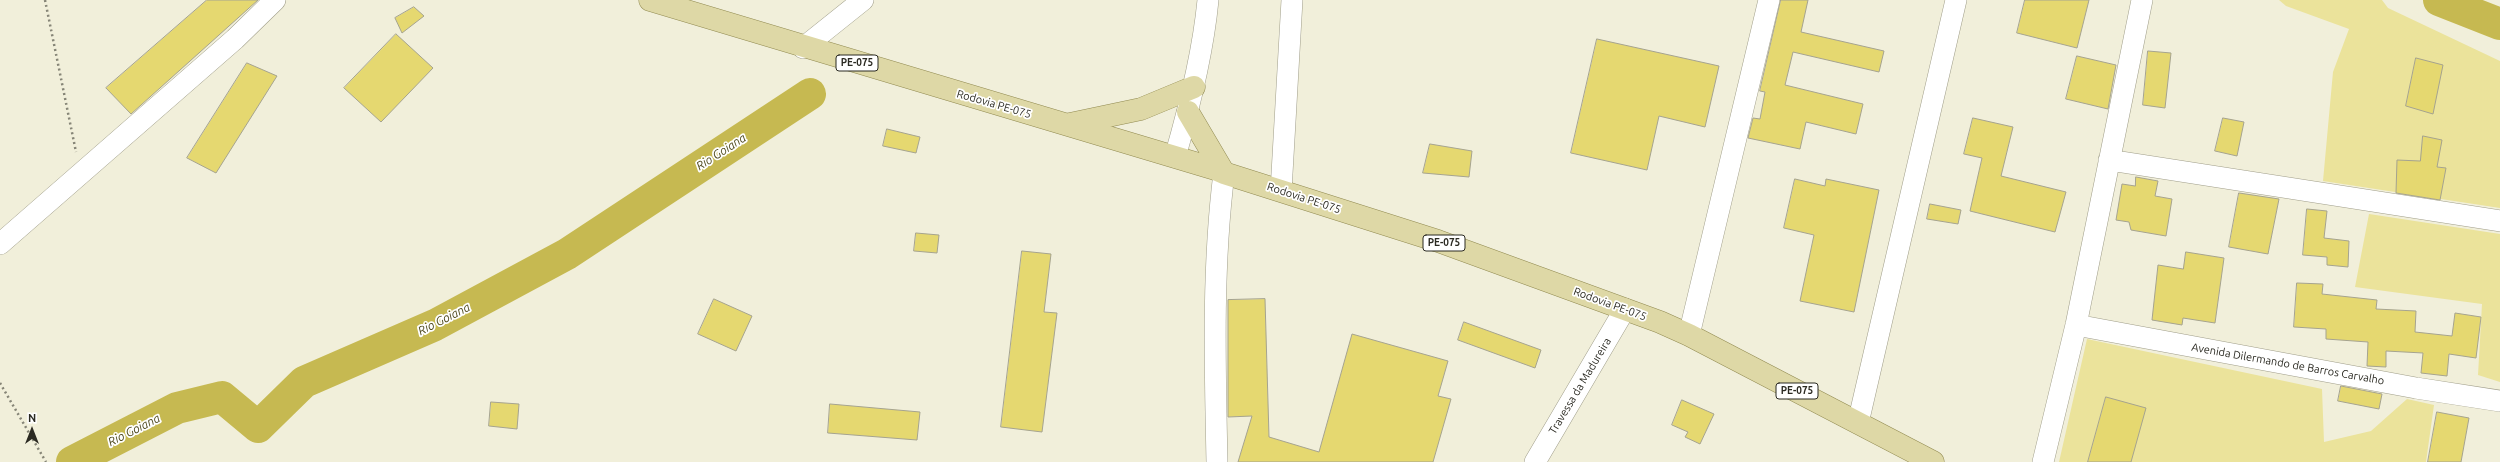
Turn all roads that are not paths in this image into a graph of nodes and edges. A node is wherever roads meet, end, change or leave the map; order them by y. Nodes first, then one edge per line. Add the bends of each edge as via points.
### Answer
1 (275, 0) edge
2 (650, 0) edge
3 (863, 0) edge
4 (1208, 0) edge
5 (1292, 0) edge
6 (1769, 0) edge
7 (1956, 0) edge
8 (2142, 0) edge
9 (803, 48) junction
10 (1194, 87) junction
11 (1188, 112) junction
12 (1065, 124) junction
13 (1175, 156) junction
14 (2109, 160) junction
15 (1224, 173) junction
16 (1281, 191) junction
17 (2500, 221) edge
18 (0, 244) edge
19 (1625, 309) junction
20 (2076, 326) junction
21 (1689, 335) junction
22 (2500, 400) edge
23 (1858, 423) junction
24 (1218, 462) edge
25 (1535, 462) edge
26 (1933, 462) edge
27 (2043, 462) edge

1 - 18 street via 80,176
2 - 9 main road, Rodovia PE-075 / PE-075
3 - 9 street
4 - 10 street via 1205,33
5 - 16 street
6 - 21 street
7 - 23 street
8 - 14 street
9 - 12 main road, Rodovia PE-075 / PE-075
10 - 11 street
10 - 12 main road via 1141,109
11 - 13 street
11 - 15 main road
12 - 13 main road, Rodovia PE-075 / PE-075
13 - 15 main road, Rodovia PE-075 / PE-075
14 - 17 street
14 - 20 street
15 - 16 main road, Rodovia PE-075 / PE-075
15 - 24 street via 1218,218 1216,285
16 - 19 main road, Rodovia PE-075 / PE-075 via 1438,241
19 - 21 main road, Rodovia PE-075 / PE-075
19 - 25 street, Travessa da Madureira
20 - 22 street, Avenida Dilermando de Barros Carvalho via 2416,388
20 - 27 street
21 - 23 main road, Rodovia PE-075 / PE-075
23 - 26 main road, Rodovia PE-075 / PE-075

